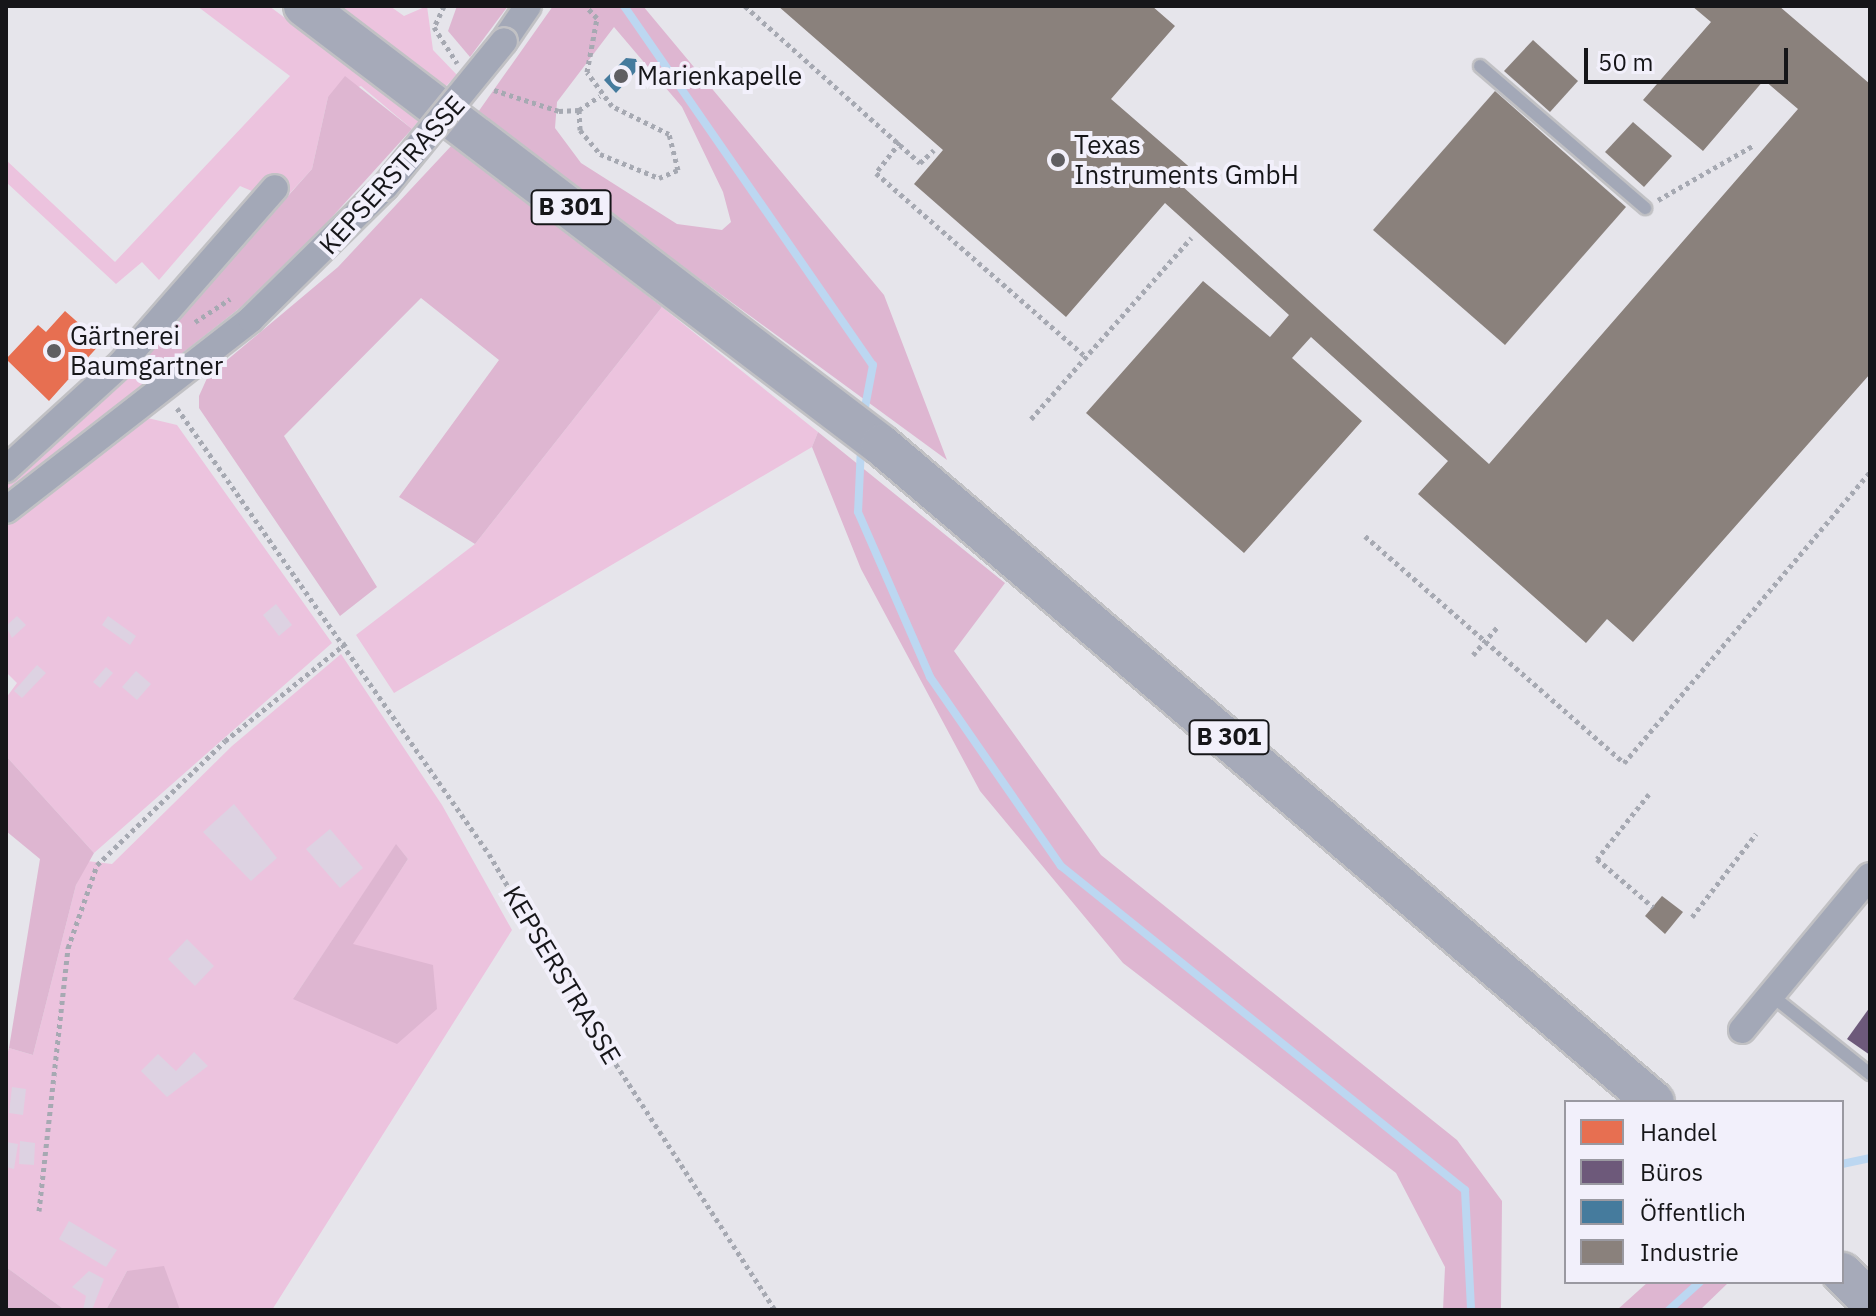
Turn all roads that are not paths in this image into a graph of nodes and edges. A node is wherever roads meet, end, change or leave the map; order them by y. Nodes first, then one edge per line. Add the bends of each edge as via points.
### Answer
1 (304, 6) edge
2 (528, 6) edge
3 (1480, 66) dead end
4 (275, 188) dead end
5 (1645, 208) road end
6 (6, 469) edge
7 (6, 510) edge
8 (1870, 876) edge
9 (1771, 995) junction
10 (1742, 1030) dead end
11 (1870, 1074) edge
12 (1652, 1100) edge
13 (1844, 1256) edge
14 (1870, 1266) edge
15 (1844, 1275) edge
16 (1870, 1301) edge

1 - 12 main road, B 301 via 881,445
2 - 7 street, KEPSERSTRASSE, bridge via 385,187 251,319
3 - 5 lane
4 - 6 street via 120,365
8 - 9 street
9 - 10 street
9 - 11 lane
13 - 14 main road
15 - 16 main road

